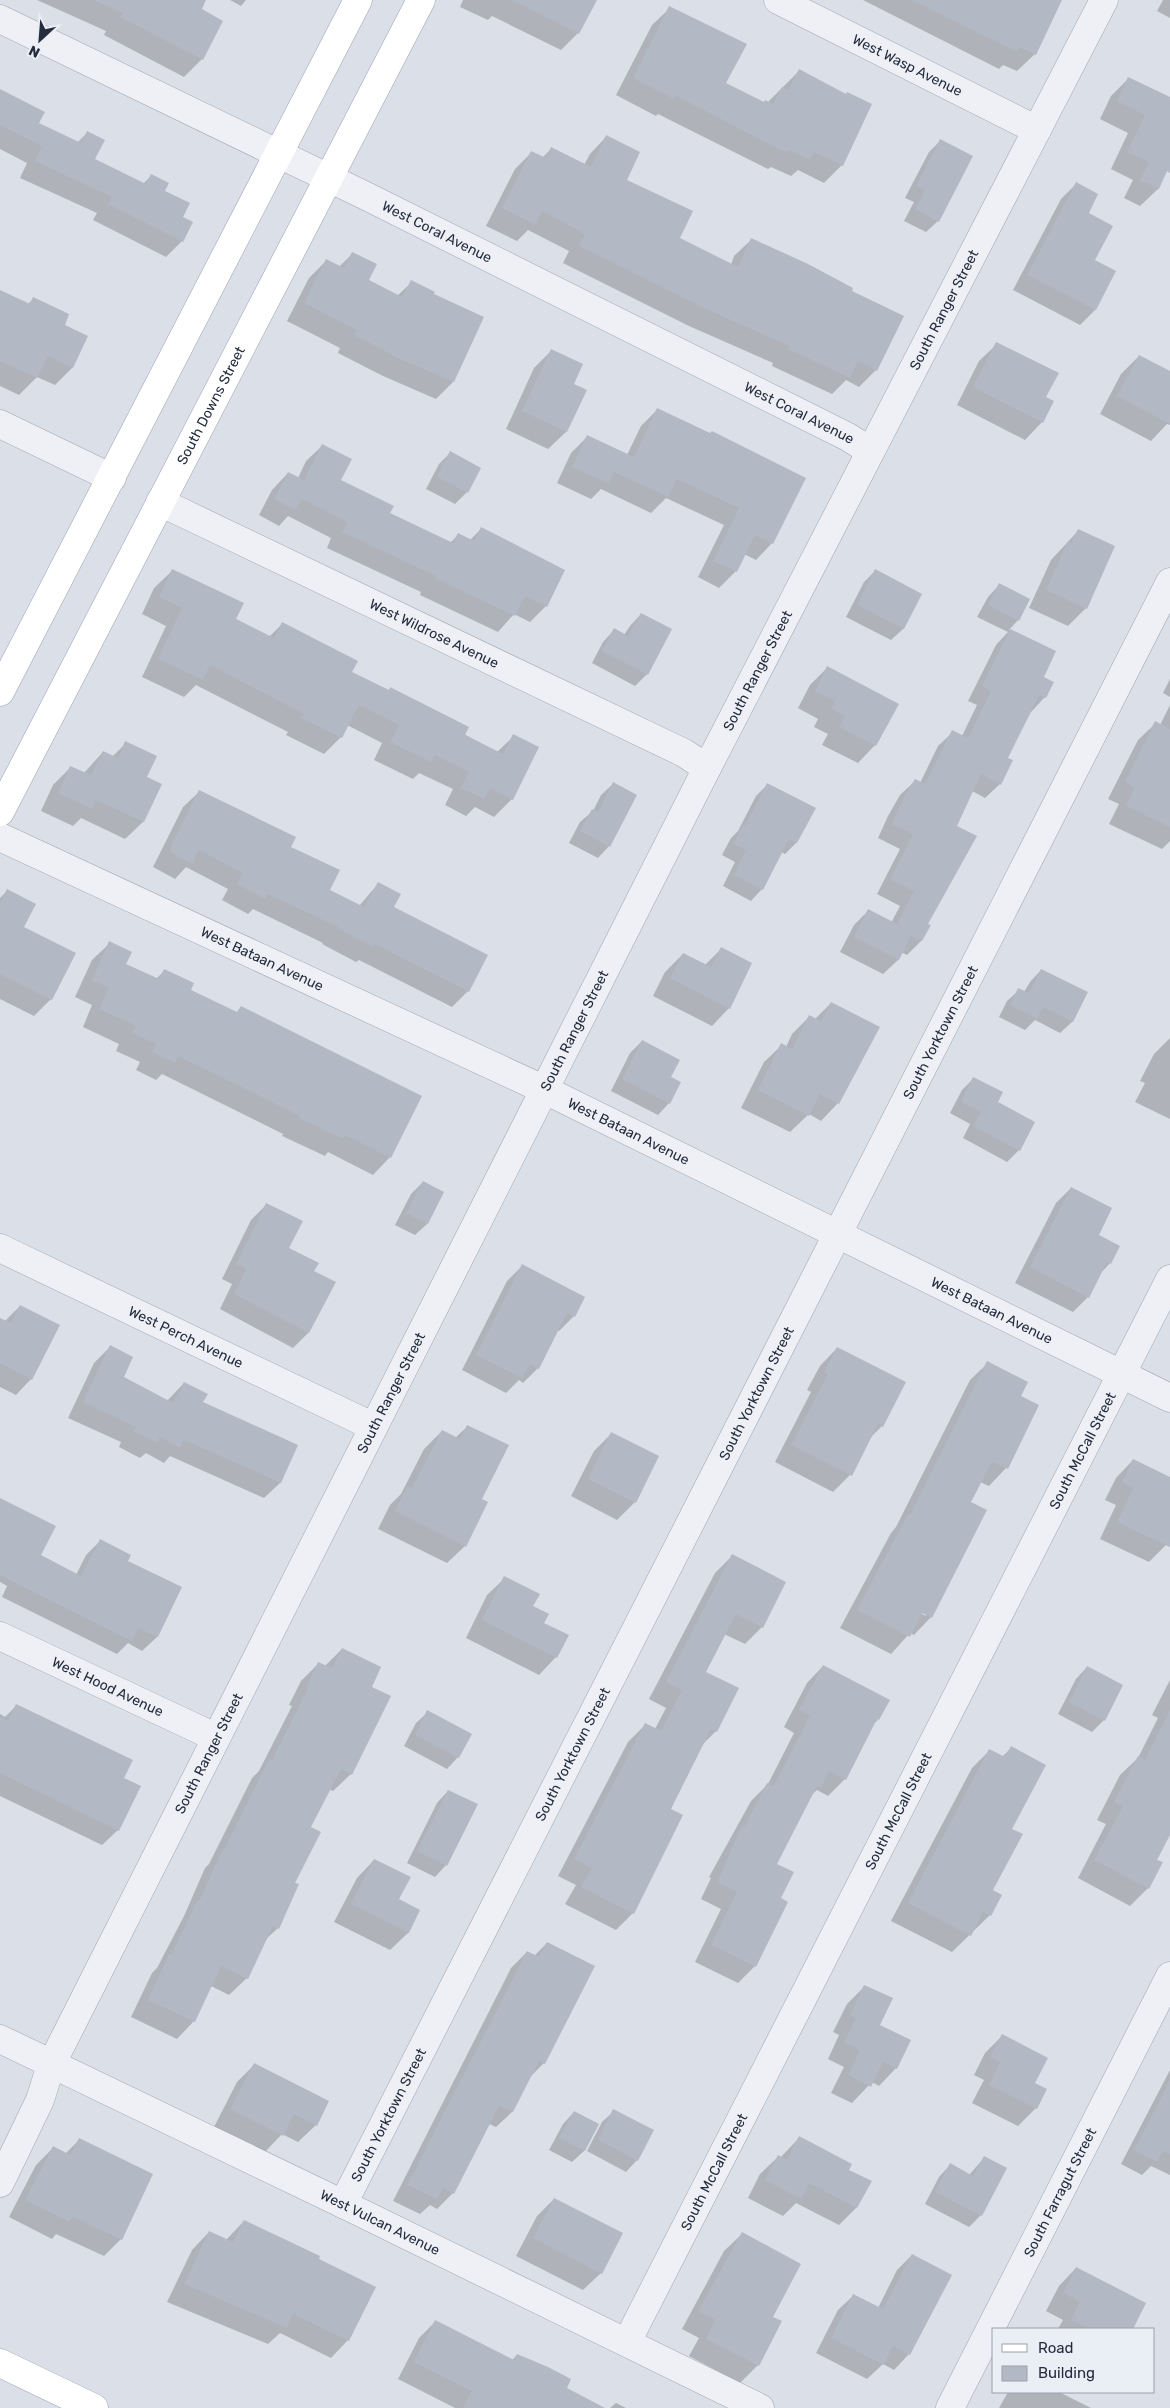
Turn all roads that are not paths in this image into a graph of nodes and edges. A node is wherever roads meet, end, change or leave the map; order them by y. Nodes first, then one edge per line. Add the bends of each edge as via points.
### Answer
1 (358, 0) edge
2 (421, 0) edge
3 (778, 0) edge
4 (1104, 0) edge
5 (0, 20) edge
6 (1037, 130) junction
7 (279, 154) junction
8 (328, 178) junction
9 (0, 424) edge
10 (870, 451) junction
11 (112, 478) junction
12 (160, 502) junction
13 (1170, 582) edge
14 (0, 692) edge
15 (707, 768) junction
16 (0, 812) edge
17 (0, 837) edge
18 (545, 1090) junction
19 (837, 1234) junction
20 (0, 1248) edge
21 (1170, 1279) edge
22 (1122, 1374) junction
23 (1170, 1398) edge
24 (372, 1426) junction
25 (0, 1636) edge
26 (215, 1737) junction
27 (1170, 1976) edge
28 (0, 2040) edge
29 (51, 2065) junction
30 (0, 2183) edge
31 (343, 2204) junction
32 (627, 2342) junction
33 (0, 2363) edge
34 (94, 2408) edge
35 (760, 2408) edge
36 (950, 2408) edge

1 - 7 main road
2 - 8 main road, South Downs Street
3 - 6 street, West Wasp Avenue
4 - 6 street, South Ranger Street
5 - 7 street, West Coral Avenue
6 - 10 street, South Ranger Street
7 - 8 street, West Coral Avenue
7 - 11 main road
8 - 10 street, West Coral Avenue via 848,437
8 - 12 main road, South Downs Street
9 - 11 street
10 - 15 street, South Ranger Street
11 - 14 main road
12 - 15 street, West Wildrose Avenue via 684,753
12 - 16 main road, South Downs Street
13 - 19 street, South Yorktown Street
15 - 18 street, South Ranger Street
17 - 18 street, West Bataan Avenue
18 - 19 street, West Bataan Avenue
18 - 24 street, South Ranger Street
19 - 22 street, West Bataan Avenue
19 - 31 street, South Yorktown Street
20 - 24 street, West Perch Avenue
21 - 22 street, South McCall Street
22 - 23 street, West Bataan Avenue
22 - 32 street, South McCall Street
24 - 26 street, South Ranger Street
25 - 26 street, West Hood Avenue
26 - 29 street, South Ranger Street
27 - 36 street, South Farragut Street
28 - 29 street, West Vulcan Avenue
29 - 30 street, South Ranger Street via 40,2100
29 - 31 street, West Vulcan Avenue
31 - 32 street, West Vulcan Avenue
32 - 35 street, West Vulcan Avenue
33 - 34 main road

